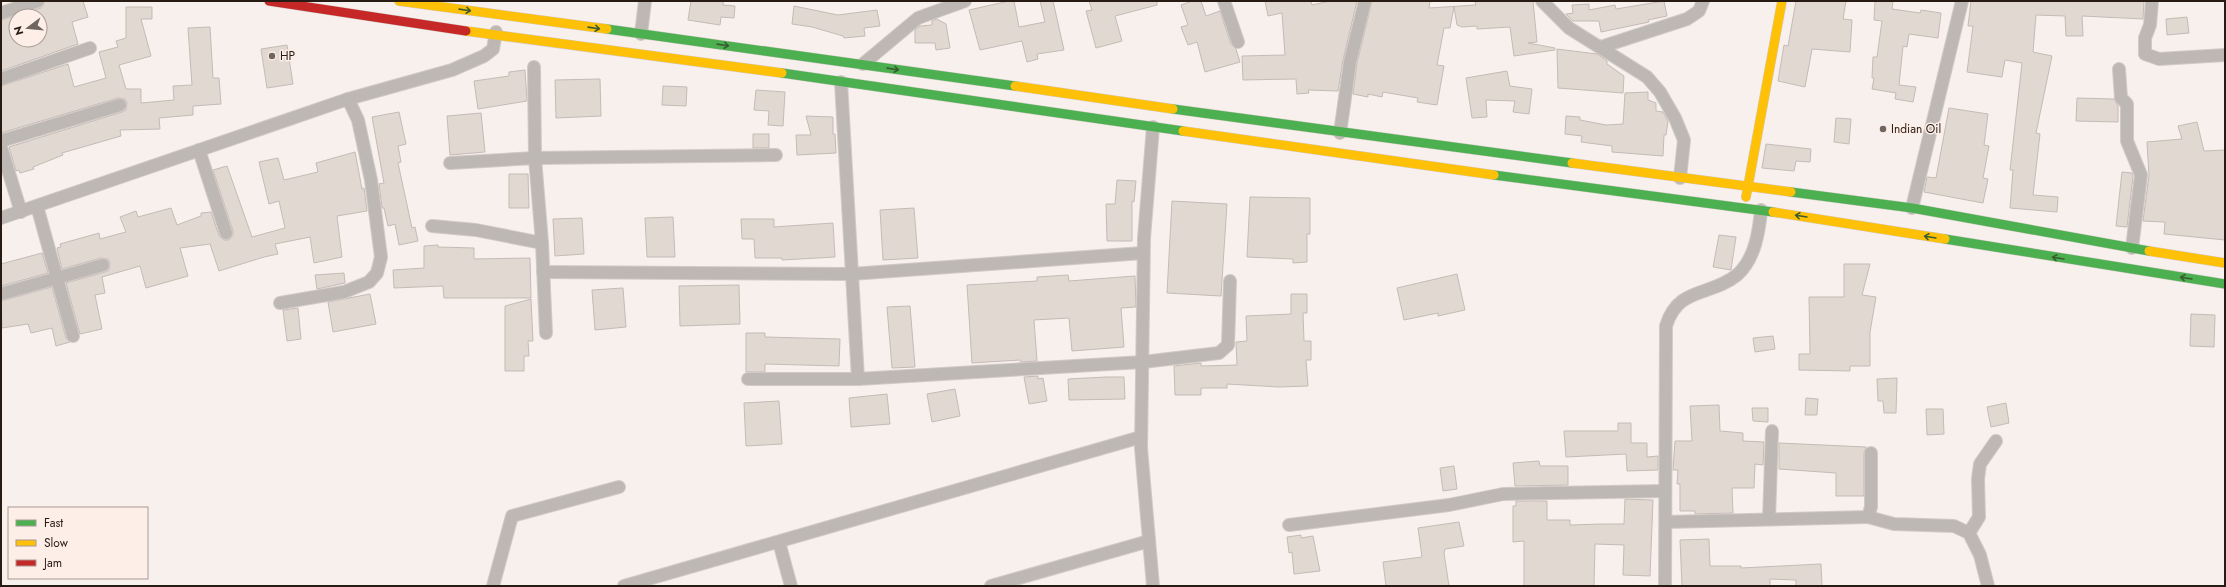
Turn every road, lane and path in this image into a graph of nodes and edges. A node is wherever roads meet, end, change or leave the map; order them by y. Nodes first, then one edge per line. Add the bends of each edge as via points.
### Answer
1 (38, 1) edge
2 (269, 1) edge
3 (399, 1) edge
4 (645, 1) edge
5 (965, 1) edge
6 (1224, 1) edge
7 (1365, 1) edge
8 (1542, 1) edge
9 (1703, 1) edge
10 (1782, 1) edge
11 (1962, 1) edge
12 (2152, 1) edge
13 (442, 4) edge
14 (1, 13) edge
15 (497, 15) junction
16 (641, 34) junction
17 (496, 36) junction
18 (1238, 42) dead end
19 (90, 48) dead end
20 (1601, 48) junction
21 (2225, 55) edge
22 (863, 64) junction
23 (534, 67) dead end
24 (2119, 69) dead end
25 (1, 79) edge
26 (841, 82) junction
27 (348, 99) junction
28 (120, 105) dead end
29 (1153, 126) junction
30 (1340, 133) junction
31 (1, 141) edge
32 (1, 147) edge
33 (200, 150) junction
34 (776, 155) dead end
35 (535, 158) junction
36 (450, 163) dead end
37 (1680, 178) junction
38 (1748, 187) junction
39 (37, 206) junction
40 (1744, 207) junction
41 (1912, 208) junction
42 (1761, 210) junction
43 (21, 212) junction
44 (1, 218) edge
45 (432, 226) dead end
46 (226, 233) dead end
47 (542, 244) junction
48 (2132, 248) junction
49 (1143, 253) junction
50 (2225, 263) edge
51 (103, 265) dead end
52 (543, 272) junction
53 (851, 274) junction
54 (58, 278) junction
55 (1230, 281) dead end
56 (2225, 284) edge
57 (1, 294) edge
58 (280, 303) dead end
59 (546, 333) dead end
60 (73, 336) dead end
61 (1143, 362) junction
62 (748, 378) dead end
63 (858, 379) junction
64 (1772, 431) dead end
65 (1141, 437) junction
66 (1996, 441) dead end
67 (1872, 453) dead end
68 (619, 487) dead end
69 (1664, 491) junction
70 (1868, 517) junction
71 (1769, 519) junction
72 (1666, 522) junction
73 (1289, 525) dead end
74 (1969, 533) junction
75 (1149, 541) junction
76 (778, 542) junction
77 (493, 586) edge
78 (624, 586) edge
79 (791, 586) edge
80 (991, 586) edge
81 (1153, 586) edge
82 (1665, 586) edge
83 (1988, 586) edge

1 - 14 street
2 - 17 main road
3 - 13 main road
4 - 16 street
5 - 22 street via 918,18
6 - 18 street
7 - 30 street via 1350,62
8 - 20 street via 1569,28
9 - 20 street via 1699,10 1687,20
10 - 38 main road
11 - 41 street
12 - 21 street via 2150,24 2145,38 2145,54 2159,59
13 -> 15 main road
15 -> 16 main road
15 - 17 street
16 -> 22 main road
17 - 26 main road
17 - 27 street via 493,49 484,56 452,70
19 - 25 street
20 - 37 street via 1646,77 1660,92 1676,118 1684,140
22 -> 30 main road
23 - 35 street
24 - 48 street via 2120,98 2127,104 2128,141 2141,175
26 - 29 main road
26 - 53 street
27 - 33 street
27 - 58 street via 358,120 371,180 381,257 378,273 369,282 344,292
28 - 31 street
29 - 40 main road via 1436,167
29 - 49 street
30 - 37 main road
32 - 43 street
33 - 39 street
33 - 46 street
34 - 35 street
35 - 36 street
35 - 47 street
37 - 38 main road
38 - 40 main road
38 - 41 main road
39 - 43 street
39 - 54 street
40 - 42 main road
41 - 48 main road
56 -> 42 main road
42 - 69 street via 1753,250 1738,274 1725,283 1687,297 1676,304 1669,314 1666,326
43 - 44 street
45 - 47 street via 476,230
47 - 52 street
48 - 50 main road
49 - 53 street
49 - 61 street
51 - 54 street
52 - 53 street
52 - 59 street
53 - 63 street
54 - 57 street
54 - 60 street
55 - 61 street via 1228,345 1219,353
61 - 63 street
61 - 65 street
62 - 63 street
64 - 71 street
65 - 75 street
65 - 76 street
66 - 74 street via 1980,464 1979,517
67 - 70 street via 1871,507
68 - 77 street via 512,516
69 - 72 street
69 - 73 street via 1503,494 1449,504
70 - 71 street
70 - 74 street via 1894,524 1954,526
71 - 72 street
72 - 82 street
74 - 83 street via 1980,554
75 - 80 street
75 - 81 street
76 - 78 street
76 - 79 street

